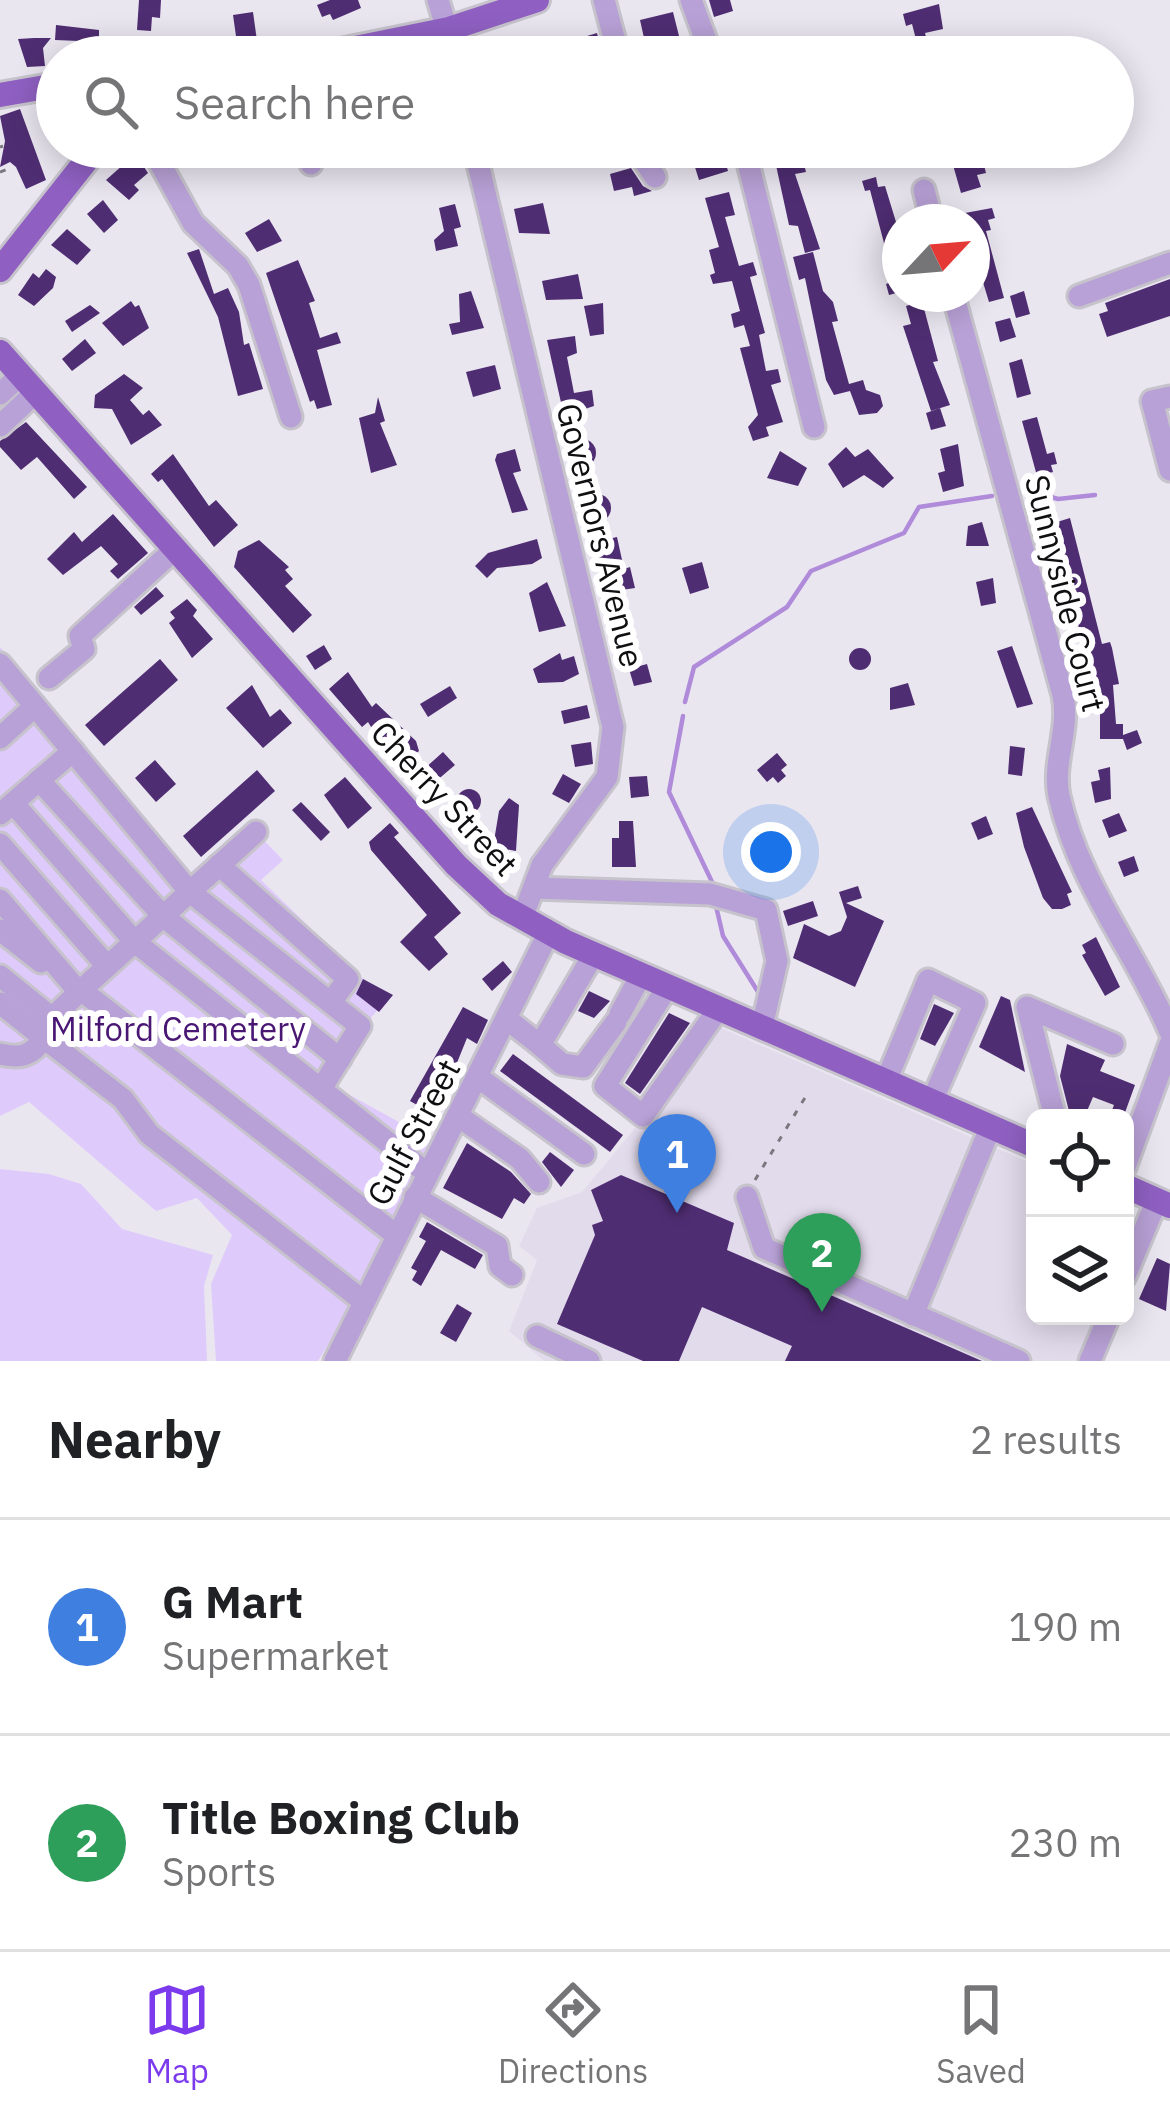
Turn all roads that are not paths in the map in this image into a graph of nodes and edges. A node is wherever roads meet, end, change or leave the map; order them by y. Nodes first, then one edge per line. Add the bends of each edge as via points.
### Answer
1 (438, 0) edge
2 (537, 0) edge
3 (604, 0) edge
4 (691, 0) edge
5 (449, 28) junction
6 (411, 36) edge
7 (451, 36) edge
8 (613, 36) edge
9 (704, 36) edge
10 (36, 89) edge
11 (0, 95) edge
12 (80, 168) edge
13 (163, 168) edge
14 (479, 168) edge
15 (649, 168) edge
16 (749, 168) edge
17 (655, 177) dead end
18 (924, 190) dead end
19 (928, 204) edge
20 (1170, 263) edge
21 (0, 270) edge
22 (1079, 296) dead end
23 (958, 312) edge
24 (0, 352) edge
25 (28, 383) junction
26 (0, 394) edge
27 (1170, 397) edge
28 (291, 418) dead end
29 (0, 426) edge
30 (814, 427) dead end
31 (1170, 470) edge
32 (176, 548) junction
33 (4, 677) edge
34 (49, 679) dead end
35 (35, 706) junction
36 (0, 738) edge
37 (73, 751) junction
38 (39, 780) junction
39 (6, 809) edge
40 (256, 832) dead end
41 (0, 844) edge
42 (219, 866) junction
43 (534, 887) junction
44 (190, 892) junction
45 (0, 900) edge
46 (163, 916) junction
47 (522, 918) junction
48 (0, 930) edge
49 (548, 934) junction
50 (135, 941) junction
51 (594, 954) junction
52 (107, 966) junction
53 (640, 975) junction
54 (0, 976) edge
55 (668, 986) junction
56 (80, 991) junction
57 (331, 1001) junction
58 (0, 1003) edge
59 (719, 1008) junction
60 (508, 1020) junction
61 (762, 1027) junction
62 (48, 1028) junction
63 (1170, 1032) edge
64 (1113, 1044) dead end
65 (1170, 1044) edge
66 (540, 1046) junction
67 (0, 1054) edge
68 (340, 1059) junction
69 (479, 1078) junction
70 (886, 1081) junction
71 (321, 1089) junction
72 (932, 1101) junction
73 (1053, 1109) edge
74 (458, 1116) junction
75 (546, 1126) junction
76 (991, 1126) junction
77 (1026, 1142) edge
78 (1134, 1142) edge
79 (584, 1154) dead end
80 (520, 1159) junction
81 (419, 1166) dead end
82 (539, 1182) dead end
83 (1134, 1190) edge
84 (415, 1197) junction
85 (747, 1197) road end
86 (1163, 1203) edge
87 (396, 1235) junction
88 (1134, 1259) edge
89 (512, 1275) dead end
90 (358, 1297) dead end
91 (913, 1315) junction
92 (1104, 1325) edge
93 (537, 1336) dead end
94 (334, 1361) edge
95 (589, 1361) edge
96 (1019, 1361) edge
97 (1090, 1361) edge

1 - 5 street
2 - 5 main road
3 - 8 street
4 - 9 street
5 - 6 main road
5 - 7 street
10 - 11 main road
12 - 21 main road
13 - 28 street via 193,223 249,285
14 - 43 street, Governors Avenue via 614,727 607,777
15 - 17 street
16 - 30 street
18 - 19 street
20 - 22 street
23 - 63 street, Sunnyside Court via 1064,695 1062,807 1094,889
24 - 25 main road, Cherry Street
25 - 26 street
25 - 29 street
25 - 32 main road, Cherry Street
27 - 31 street via 1152,401
32 - 34 street via 80,636 84,649
32 - 47 main road, Cherry Street via 456,865
33 - 35 street
35 - 36 street
35 - 37 street
37 - 38 street
37 - 44 street
38 - 39 street
38 - 46 street
39 - 50 street
40 - 42 street
41 - 52 street
42 - 44 street
42 - 57 street via 348,979
43 - 47 street, Governors Avenue
43 - 61 street via 710,894 766,910 777,961
44 - 46 street
44 - 57 street
45 - 56 street
46 - 50 street
46 - 68 street
47 - 49 main road, Cherry Street
48 - 56 street
49 - 51 main road, Cherry Street
49 - 60 street, Gulf Street
50 - 52 street
50 - 71 street
51 - 53 main road, Cherry Street
51 - 66 street
52 - 56 street
53 - 55 main road, Cherry Street
53 - 66 street via 583,1067 562,1064
54 - 62 street
55 - 59 main road, Cherry Street
55 - 59 street via 605,1086 643,1116
56 - 62 street
56 - 87 street
57 - 68 street via 360,1026
58 - 62 street
59 - 61 main road, Cherry Street
60 - 66 street
60 - 69 street, Gulf Street
61 - 70 main road, Cherry Street
62 - 67 street via 35,1051
62 - 90 street via 149,1134
64 - 73 street via 1027,1006
65 - 78 street
68 - 71 street
69 - 74 street, Gulf Street
69 - 75 street
70 - 72 main road, Cherry Street
70 - 72 street via 928,980 975,1003
71 - 81 street
72 - 76 main road, Cherry Street
74 - 80 street
74 - 84 street, Gulf Street
75 - 79 street
75 - 80 street
76 - 77 main road, Cherry Street
76 - 91 street
80 - 82 street
83 - 86 main road
84 - 87 street, Gulf Street
84 - 89 street via 497,1246 500,1266
85 - 91 street via 764,1248
86 - 88 street
87 - 94 street, Gulf Street
91 - 96 street
92 - 97 street
93 - 95 street

